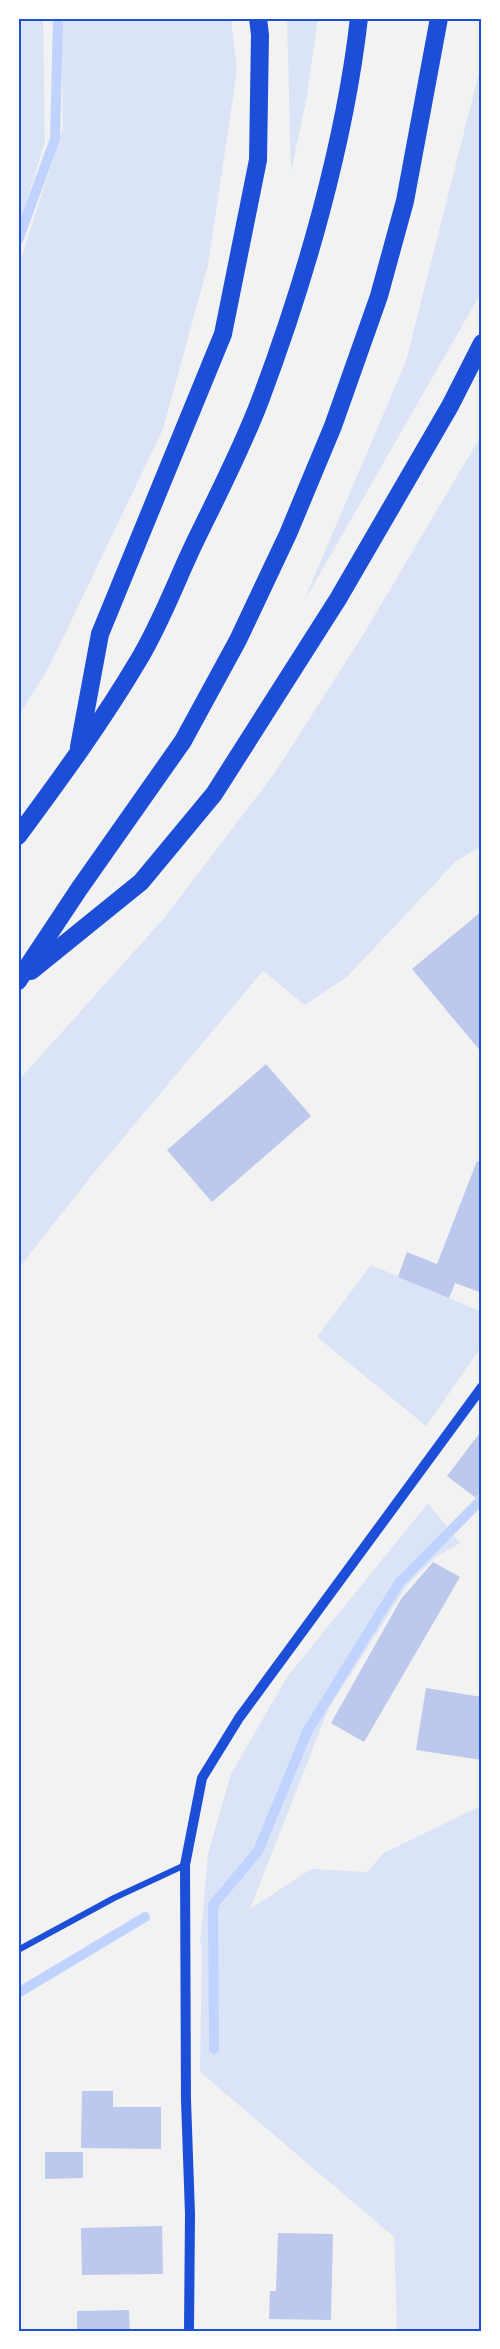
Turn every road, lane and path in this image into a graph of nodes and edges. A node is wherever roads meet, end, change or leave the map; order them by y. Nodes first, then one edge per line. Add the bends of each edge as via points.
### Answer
1 (258, 18) edge
2 (359, 18) edge
3 (439, 18) edge
4 (482, 343) edge
5 (78, 755) junction
6 (18, 836) edge
7 (18, 981) edge
8 (482, 1388) edge
9 (185, 1865) junction
10 (18, 1950) edge
11 (189, 2331) edge

1 - 5 highway via 258,159 223,334 100,634
2 - 5 highway via 355,58 332,165 304,269 260,399 139,659
3 - 7 highway via 405,201 379,296 333,426 288,534 238,640 183,741
4 - 7 highway via 339,599 214,794 141,882
5 - 6 highway
8 - 9 street via 239,1718 202,1778
9 - 10 street
9 - 11 street

